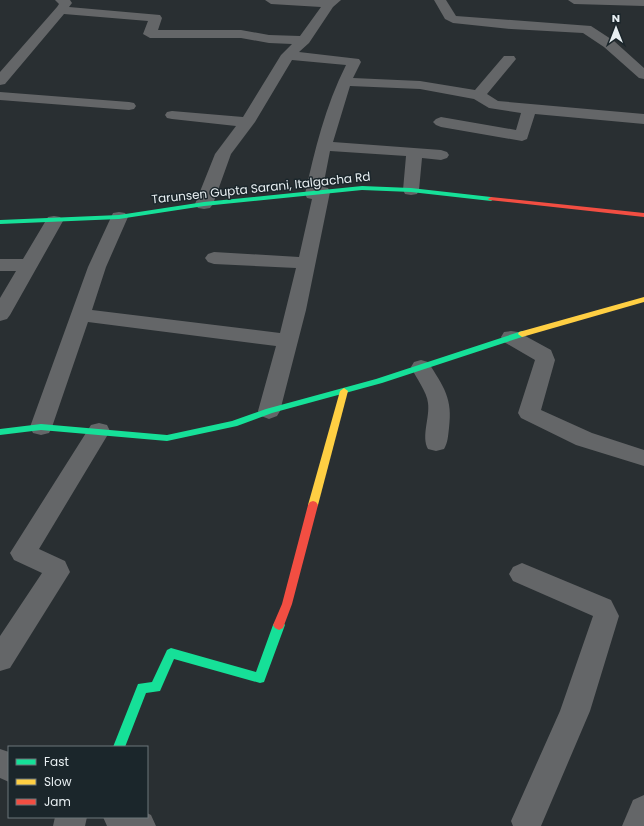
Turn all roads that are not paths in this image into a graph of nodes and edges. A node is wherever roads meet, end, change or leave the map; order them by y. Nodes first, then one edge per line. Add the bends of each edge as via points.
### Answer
1 (271, 0) edge
2 (440, 0) edge
3 (574, 0) edge
4 (644, 1) edge
5 (332, 2) edge
6 (61, 5) edge
7 (304, 40) junction
8 (288, 55) junction
9 (510, 59) dead end
10 (644, 75) edge
11 (0, 81) edge
12 (344, 83) junction
13 (478, 95) junction
14 (0, 96) edge
15 (129, 106) dead end
16 (529, 110) junction
17 (172, 115) dead end
18 (644, 119) edge
19 (247, 122) junction
20 (441, 122) dead end
21 (323, 146) junction
22 (414, 152) junction
23 (441, 155) dead end
24 (411, 190) junction
25 (317, 193) junction
26 (204, 204) junction
27 (644, 211) edge
28 (644, 215) edge
29 (119, 216) junction
30 (54, 221) junction
31 (0, 222) edge
32 (214, 258) dead end
33 (306, 263) junction
34 (0, 265) edge
35 (30, 265) junction
36 (644, 299) edge
37 (0, 315) edge
38 (80, 315) junction
39 (512, 337) junction
40 (288, 341) junction
41 (421, 368) junction
42 (344, 391) junction
43 (269, 411) junction
44 (41, 427) junction
45 (99, 431) junction
46 (0, 432) edge
47 (436, 443) dead end
48 (644, 458) edge
49 (522, 574) dead end
50 (0, 659) edge
51 (119, 746) edge
52 (644, 812) edge
53 (122, 818) edge
54 (529, 824) edge
55 (140, 826) edge
56 (638, 826) edge

1 - 5 street
2 - 10 street via 453,19 511,26 586,29 597,34
3 - 4 street
5 - 7 street
6 - 7 street via 156,18 150,34 241,34 269,39
6 - 11 street
7 - 8 street
8 - 12 street via 354,62
8 - 19 street
9 - 13 street
12 - 13 street via 353,81 420,85
12 - 21 street
13 - 16 street via 494,105
14 - 15 street
16 - 18 street
16 - 20 street via 522,136
17 - 19 street
19 - 26 street via 223,154
21 - 22 street
21 - 25 street
22 - 23 street
22 - 24 street
24 - 25 street, Tarunsen Gupta Sarani, Italgacha Rd via 362,188
24 - 28 street, Tarunsen Gupta Sarani, Italgacha Rd
25 - 26 street, Tarunsen Gupta Sarani, Italgacha Rd
25 - 33 street
26 - 29 street, Tarunsen Gupta Sarani, Italgacha Rd
27 - 28 street
29 - 30 street, Tarunsen Gupta Sarani, Italgacha Rd
29 - 38 street via 107,241
30 - 31 street, Tarunsen Gupta Sarani, Italgacha Rd
30 - 35 street
32 - 33 street
33 - 40 street
34 - 35 street
35 - 37 street
36 - 39 street
38 - 40 street
38 - 44 street
39 - 41 street
39 - 48 street via 544,356 545,360 529,413 584,439
40 - 43 street
41 - 42 street
41 - 47 street via 439,400
42 - 43 street
42 - 51 street via 287,604 260,678 171,654 156,687 142,688
43 - 45 street via 234,424 167,438
44 - 45 street
44 - 46 street
45 - 50 street via 23,553 56,568 57,572
49 - 54 street via 602,608 606,616 575,711
52 - 56 street
53 - 55 street

